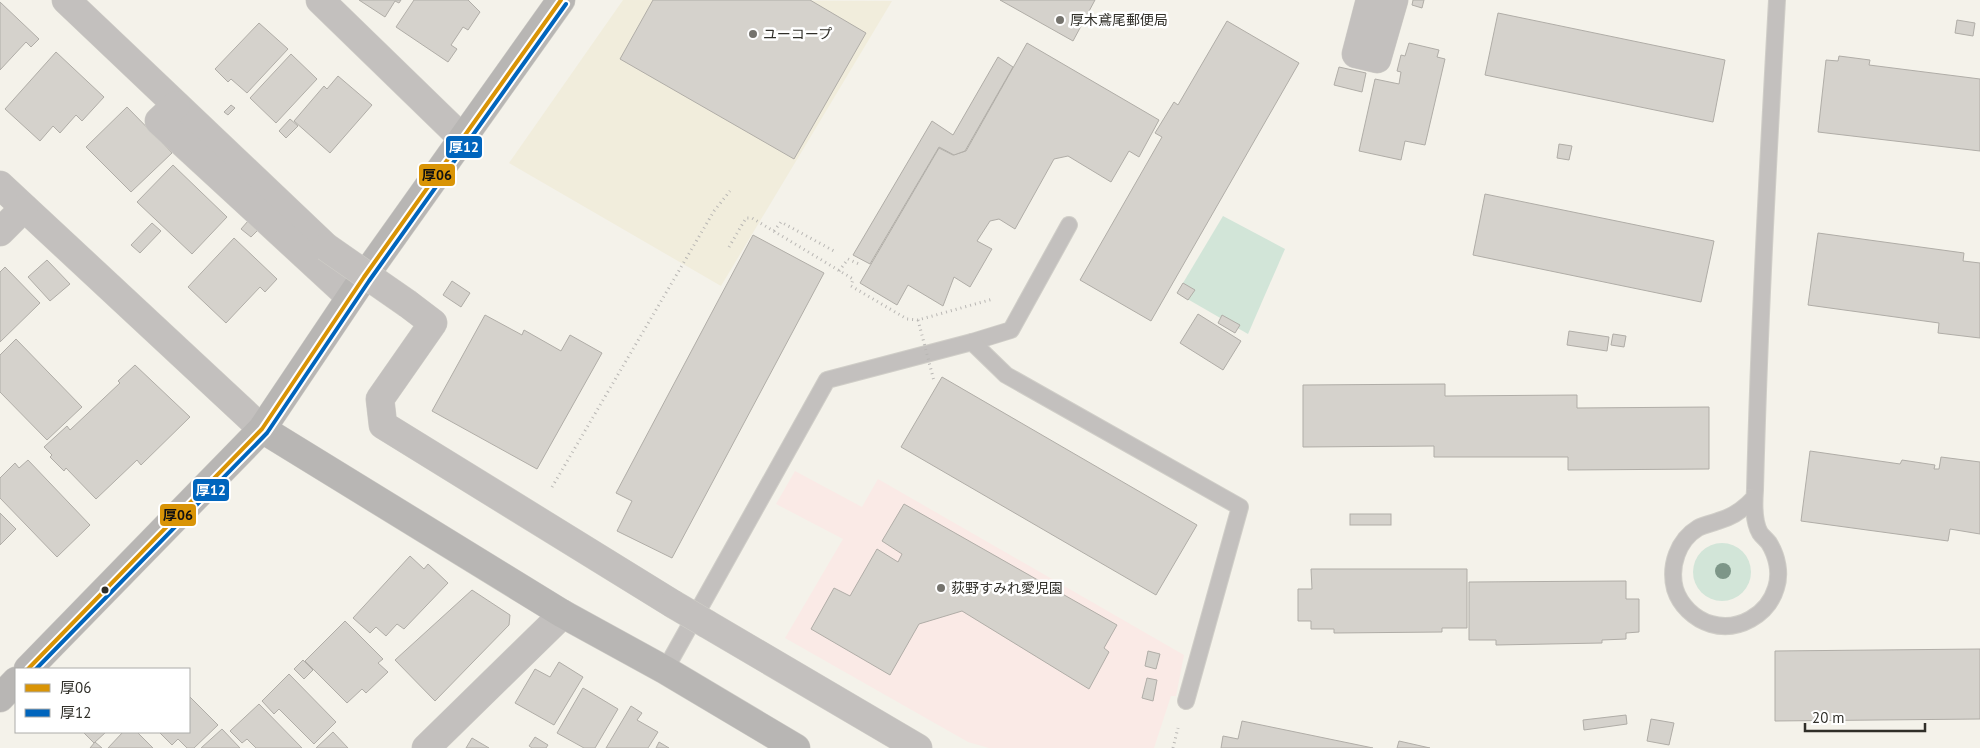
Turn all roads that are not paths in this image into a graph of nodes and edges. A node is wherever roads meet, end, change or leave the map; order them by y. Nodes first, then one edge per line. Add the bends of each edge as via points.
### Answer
1 (66, 0) edge
2 (320, 0) edge
3 (561, 0) edge
4 (1370, 0) edge
5 (1394, 0) edge
6 (1777, 0) edge
7 (176, 105) junction
8 (463, 139) junction
9 (0, 185) edge
10 (24, 208) junction
11 (1069, 225) dead end
12 (0, 232) edge
13 (350, 297) junction
14 (972, 342) junction
15 (262, 429) junction
16 (1754, 498) junction
17 (1718, 521) junction
18 (1760, 533) junction
19 (563, 614) junction
20 (29, 668) edge
21 (665, 670) junction
22 (15, 683) edge
23 (0, 698) edge
24 (1186, 701) dead end
25 (426, 748) edge
26 (796, 748) edge
27 (918, 748) edge

1 - 7 street
2 - 8 street
3 - 8 street
4 - 5 street via 1356,54 1378,59
6 - 16 lane via 1758,341
7 - 13 street via 159,121
7 - 27 street, bridge via 326,247 433,323 380,399 383,425 673,604
8 - 13 street
9 - 10 street
10 - 12 street
10 - 15 street
11 - 14 lane via 1012,330
13 - 15 street
14 - 21 lane via 827,380
14 - 24 lane via 1006,375 1240,507
15 - 19 street
15 - 20 street
16 - 17 lane via 1743,509
16 - 18 lane
17 - 18 lane via 1743,523
17 - 18 lane via 1692,533 1680,546 1673,569 1681,602 1698,618 1712,624 1742,623 1759,614 1772,599 1777,586 1778,564 1774,551
19 - 21 street
19 - 25 street
21 - 26 street
22 - 23 street

